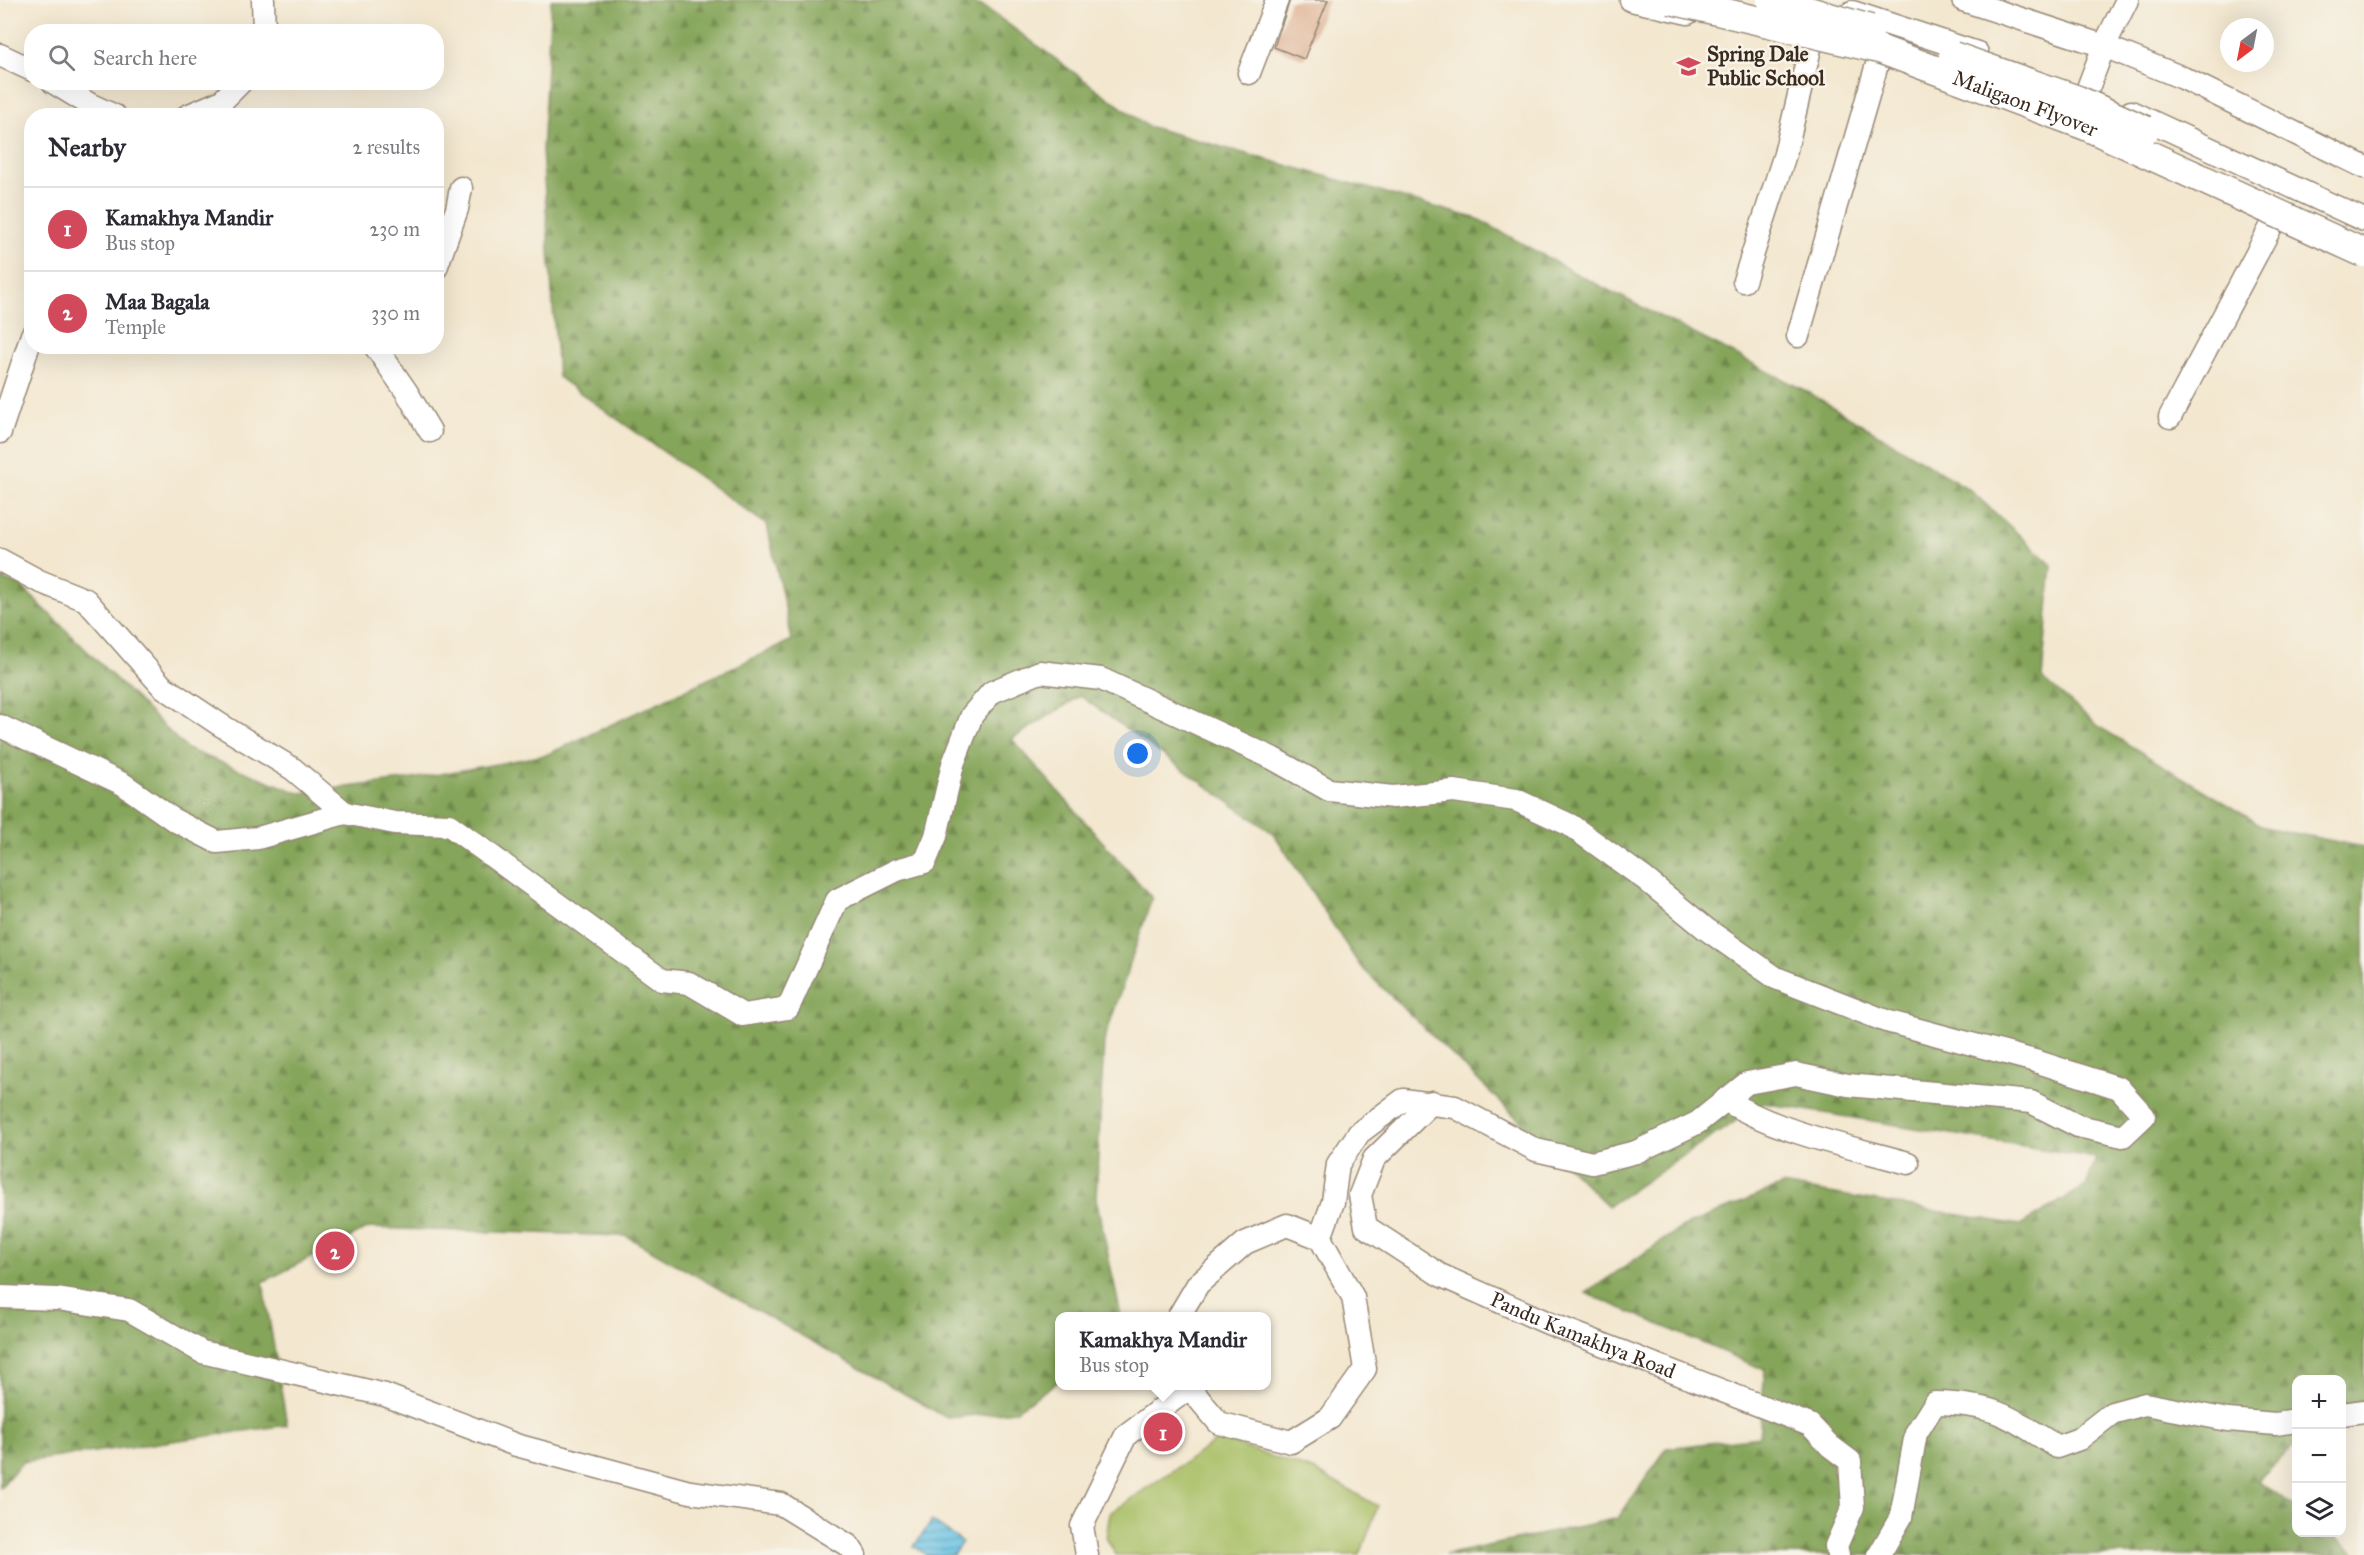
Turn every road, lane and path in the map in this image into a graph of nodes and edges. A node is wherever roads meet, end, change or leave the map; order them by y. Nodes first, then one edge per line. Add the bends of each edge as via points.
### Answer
1 (263, 0) edge
2 (1277, 0) edge
3 (1631, 0) edge
4 (1671, 0) edge
5 (1771, 0) edge
6 (1816, 0) edge
7 (1963, 0) edge
8 (2127, 0) edge
9 (264, 24) edge
10 (1812, 40) junction
11 (2104, 46) junction
12 (0, 55) edge
13 (1878, 61) junction
14 (24, 66) edge
15 (1249, 73) dead end
16 (66, 90) edge
17 (233, 90) edge
18 (2086, 92) junction
19 (98, 108) edge
20 (206, 108) edge
21 (2072, 128) junction
22 (2364, 167) edge
23 (461, 188) dead end
24 (2364, 220) edge
25 (2273, 223) junction
26 (2364, 231) edge
27 (444, 246) edge
28 (2364, 253) edge
29 (2364, 265) edge
30 (1744, 281) dead end
31 (1798, 336) dead end
32 (26, 354) edge
33 (388, 354) edge
34 (2170, 417) dead end
35 (430, 431) dead end
36 (0, 432) edge
37 (0, 560) edge
38 (0, 726) edge
39 (345, 813) junction
40 (1725, 1100) junction
41 (1432, 1102) junction
42 (1908, 1163) dead end
43 (1320, 1238) junction
44 (0, 1297) edge
45 (1182, 1312) edge
46 (1185, 1390) edge
47 (1192, 1390) edge
48 (2364, 1411) edge
49 (2346, 1413) edge
50 (2292, 1422) edge
51 (855, 1555) edge
52 (1087, 1555) edge
53 (1838, 1555) edge
54 (1879, 1555) edge

1 - 9 street
2 - 15 street
3 - 10 street
4 - 28 main road, Maligaon Flyover, bridge via 1890,53 2086,126
5 - 26 main road, Maligaon Flyover, bridge via 1810,9 2078,100
6 - 18 street via 2064,81
7 - 11 street
8 - 11 street
10 - 13 street
10 - 30 street via 1785,154
11 - 18 street
11 - 22 street via 2183,78
12 - 14 street
13 - 21 street
13 - 31 street
16 - 19 street
17 - 20 street
18 - 21 street
18 - 24 street
21 - 25 street
23 - 27 street
25 - 29 street
25 - 34 street
32 - 36 street
33 - 35 street
37 - 39 street via 86,600 162,686 293,769
38 - 39 street via 123,784 174,820 217,842 258,838
39 - 40 street via 395,823 449,825 662,980 689,983 743,1015 788,1008 837,900 897,870 925,862 936,836 953,764 972,716 992,692 1040,672 1101,679 1272,758 1329,790 1393,797 1454,790 1516,800 1570,825 1776,978 1886,1021 2119,1088 2144,1116 2123,1136 2078,1126 2031,1102 1848,1085 1796,1074 1747,1083
40 - 41 street via 1697,1123 1646,1147 1592,1163 1536,1150 1455,1107
40 - 42 street via 1797,1132
41 - 43 street via 1403,1100 1359,1133 1338,1164 1333,1202
41 - 53 street, Pandu Kamakhya Road via 1374,1159 1360,1195 1366,1227 1440,1275 1548,1323 1810,1425 1850,1461 1853,1507 1836,1546
43 - 45 street via 1287,1225 1245,1243 1198,1284
43 - 47 street via 1353,1297 1365,1369 1330,1418 1290,1442 1219,1423
44 - 51 street via 57,1299 129,1310 202,1352 385,1395 516,1446 680,1489 781,1504 849,1546
46 - 52 street via 1126,1435 1082,1526
48 - 49 street
50 - 54 street via 2228,1420 2145,1404 2112,1413 2079,1439 2057,1447 2004,1413 1968,1403 1935,1403 1916,1433 1901,1517

